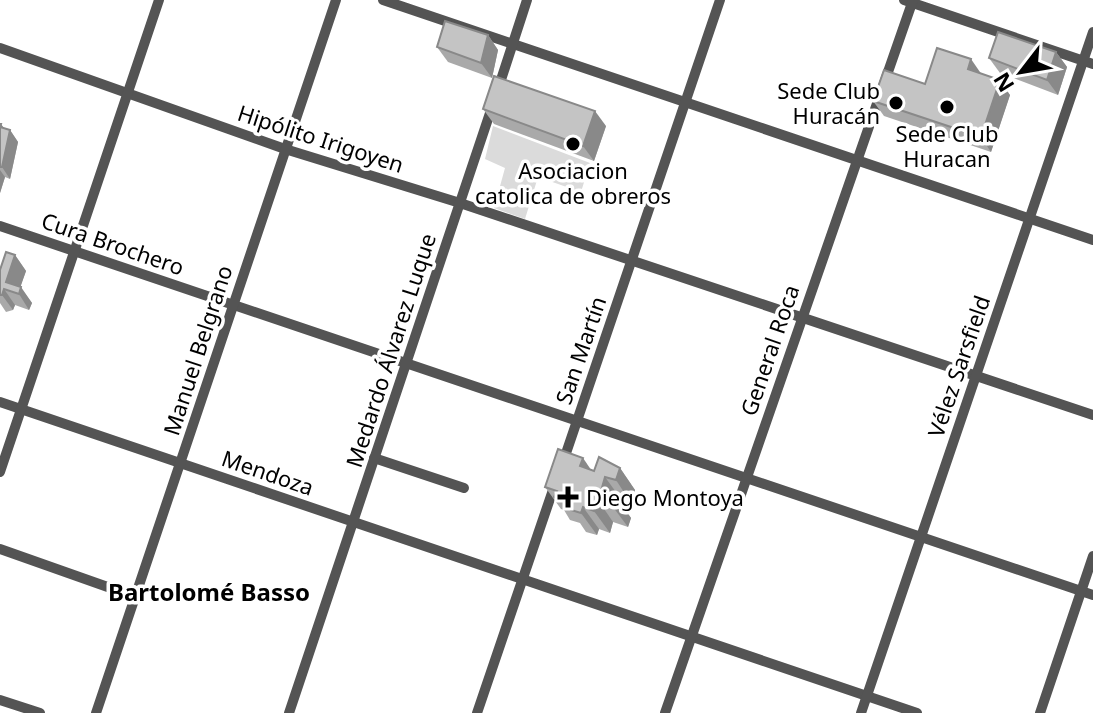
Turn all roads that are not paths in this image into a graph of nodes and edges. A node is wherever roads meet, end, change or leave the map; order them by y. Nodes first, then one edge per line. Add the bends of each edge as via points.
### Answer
1 (159, 0) edge
2 (336, 0) edge
3 (383, 0) edge
4 (527, 0) edge
5 (720, 0) edge
6 (909, 1) edge
7 (1093, 32) edge
8 (514, 42) junction
9 (0, 48) edge
10 (1088, 62) edge
11 (128, 92) junction
12 (686, 103) junction
13 (285, 149) junction
14 (856, 160) junction
15 (460, 203) junction
16 (1030, 219) junction
17 (0, 226) edge
18 (1093, 240) edge
19 (77, 252) junction
20 (632, 261) junction
21 (233, 305) junction
22 (802, 318) junction
23 (406, 363) junction
24 (976, 376) junction
25 (0, 402) edge
26 (22, 409) junction
27 (1093, 415) edge
28 (577, 421) junction
29 (374, 458) junction
30 (180, 463) junction
31 (0, 472) edge
32 (746, 478) junction
33 (464, 488) dead end
34 (353, 522) junction
35 (921, 537) junction
36 (0, 549) edge
37 (1093, 556) edge
38 (523, 579) junction
39 (1081, 591) junction
40 (1093, 595) edge
41 (136, 597) junction
42 (692, 636) junction
43 (866, 696) junction
44 (0, 700) edge
45 (40, 713) edge
46 (96, 713) edge
47 (289, 713) edge
48 (477, 713) edge
49 (665, 713) edge
50 (861, 713) edge
51 (917, 713) edge
52 (1040, 713) edge

1 - 11 street
2 - 13 street, Manuel Belgrano
3 - 8 street
4 - 8 street, Medardo Álvarez Luque
5 - 12 street, San Martín
6 - 10 street
6 - 14 street, General Roca
7 - 10 street, Vélez Sarsfield
8 - 12 street
8 - 15 street, Medardo Álvarez Luque
9 - 11 street, Hipólito Irigoyen
10 - 16 street, Vélez Sarsfield
11 - 13 street, Hipólito Irigoyen
11 - 19 street
12 - 14 street
12 - 20 street, San Martín
13 - 15 street, Hipólito Irigoyen
13 - 21 street, Manuel Belgrano
14 - 16 street
14 - 22 street, General Roca
15 - 20 street, Hipólito Irigoyen
15 - 23 street, Medardo Álvarez Luque
16 - 18 street
16 - 24 street, Vélez Sarsfield
17 - 19 street, Cura Brochero
19 - 21 street, Cura Brochero
19 - 26 street
20 - 22 street, Hipólito Irigoyen
20 - 28 street, San Martín
21 - 23 street, Cura Brochero
21 - 30 street, Manuel Belgrano
22 - 24 street, Hipólito Irigoyen
22 - 32 street, General Roca
23 - 28 street, Cura Brochero
23 - 29 street, Medardo Álvarez Luque
24 - 27 street, Hipólito Irigoyen
24 - 35 street, Vélez Sarsfield
25 - 26 street, Mendoza
26 - 30 street, Mendoza
26 - 31 street
28 - 32 street, Cura Brochero
28 - 38 street, San Martín
29 - 33 street
29 - 34 street, Medardo Álvarez Luque
30 - 34 street, Mendoza
30 - 41 street, Manuel Belgrano
32 - 35 street, Cura Brochero
32 - 42 street, General Roca
34 - 38 street, Mendoza
34 - 47 street, Medardo Álvarez Luque
35 - 39 street, Cura Brochero
35 - 43 street, Vélez Sarsfield
36 - 41 street
37 - 39 street
38 - 42 street, Mendoza
38 - 48 street, San Martín
39 - 40 street, Cura Brochero
39 - 52 street
41 - 46 street, Manuel Belgrano
42 - 43 street, Mendoza
42 - 49 street, General Roca
43 - 50 street, Vélez Sarsfield
43 - 51 street, Mendoza
44 - 45 street

